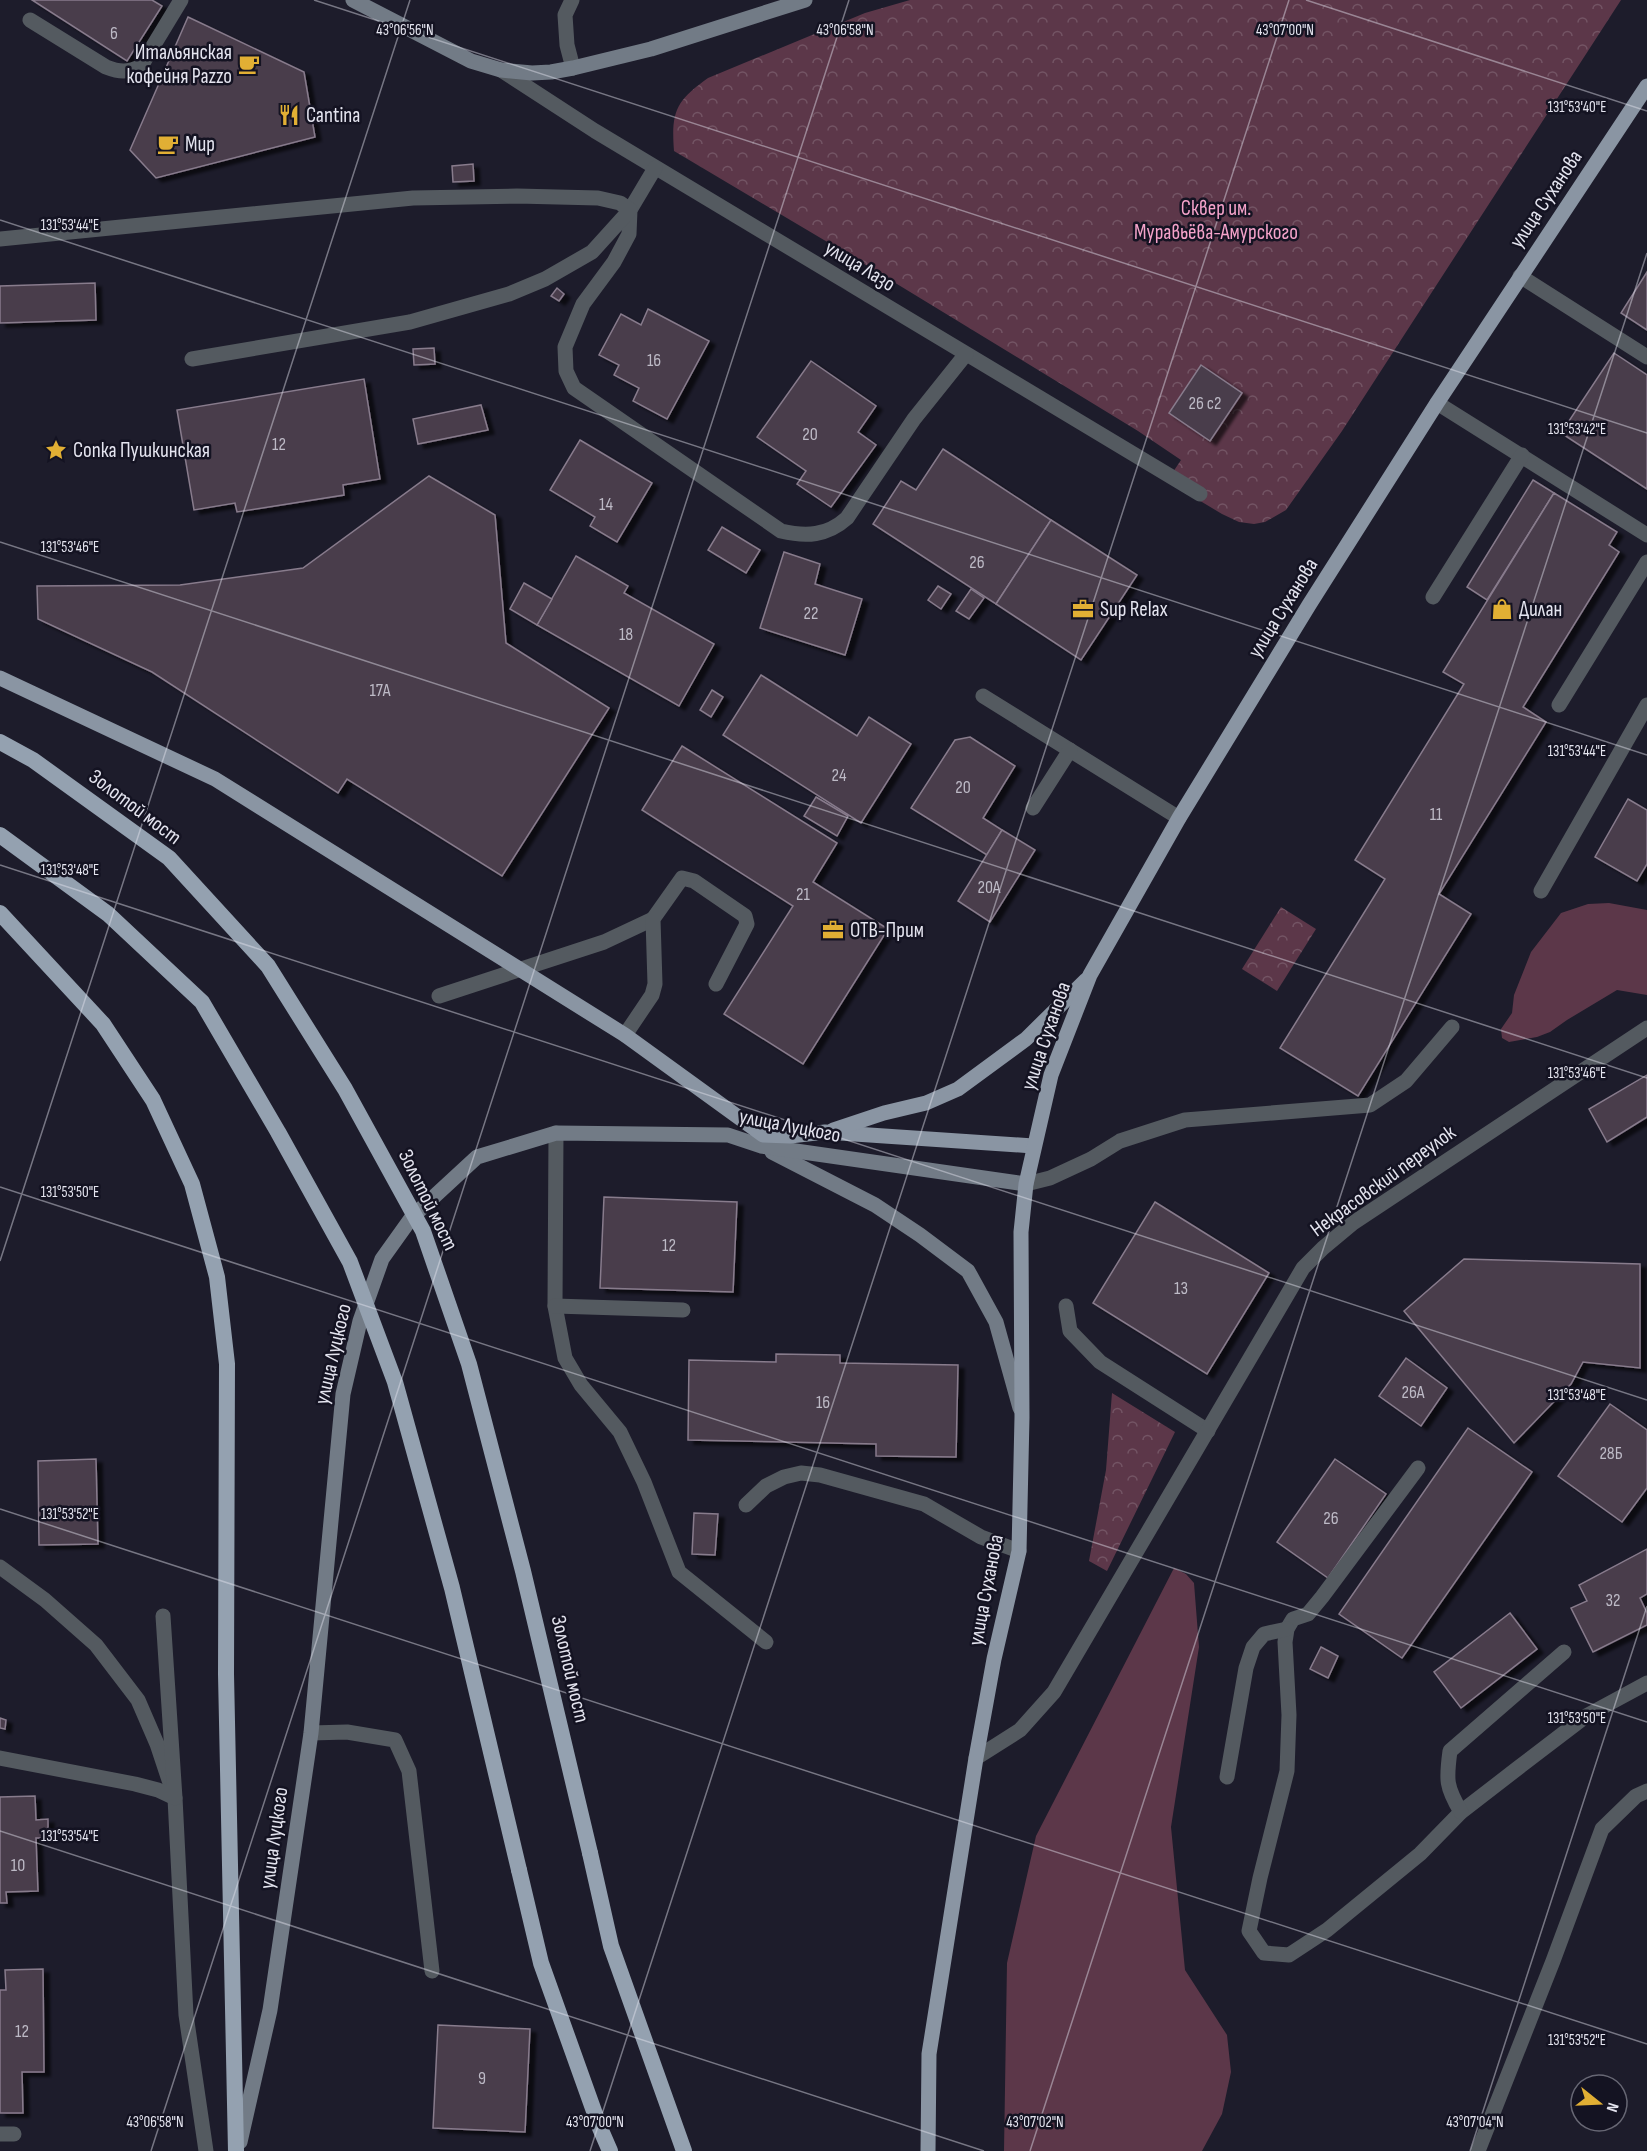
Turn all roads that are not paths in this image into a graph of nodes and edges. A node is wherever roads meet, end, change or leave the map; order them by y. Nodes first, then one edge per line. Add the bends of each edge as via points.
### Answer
1 (181, 0) edge
2 (353, 0) edge
3 (573, 0) edge
4 (805, 0) edge
5 (30, 20) dead end
6 (573, 68) junction
7 (501, 70) junction
8 (1647, 86) edge
9 (655, 168) junction
10 (630, 210) junction
11 (0, 239) edge
12 (1520, 276) junction
13 (966, 354) junction
14 (1647, 357) edge
15 (192, 359) dead end
16 (1437, 403) junction
17 (1522, 455) junction
18 (1200, 494) dead end
19 (1647, 535) edge
20 (1647, 562) edge
21 (1433, 597) dead end
22 (0, 678) edge
23 (982, 696) dead end
24 (1559, 705) dead end
25 (1647, 705) edge
26 (0, 742) edge
27 (1070, 750) junction
28 (1033, 808) dead end
29 (1179, 818) junction
30 (0, 835) edge
31 (1541, 891) dead end
32 (0, 913) edge
33 (653, 919) junction
34 (1090, 975) junction
35 (716, 984) dead end
36 (439, 996) dead end
37 (1452, 1027) dead end
38 (1647, 1028) edge
39 (626, 1035) junction
40 (825, 1132) junction
41 (556, 1133) junction
42 (762, 1140) junction
43 (1034, 1146) junction
44 (1026, 1184) junction
45 (555, 1306) junction
46 (1066, 1306) dead end
47 (683, 1310) dead end
48 (1022, 1417) junction
49 (1208, 1431) junction
50 (1418, 1468) dead end
51 (746, 1505) dead end
52 (1019, 1551) junction
53 (0, 1567) edge
54 (164, 1616) dead end
55 (1287, 1629) junction
56 (765, 1642) dead end
57 (1564, 1652) dead end
58 (1647, 1683) edge
59 (311, 1733) junction
60 (0, 1758) edge
61 (976, 1758) junction
62 (1227, 1777) dead end
63 (1647, 1791) edge
64 (175, 1798) junction
65 (1461, 1812) junction
66 (432, 1971) dead end
67 (206, 2151) edge
68 (237, 2151) edge
69 (610, 2151) edge
70 (684, 2151) edge
71 (928, 2151) edge
72 (1478, 2151) edge

1 - 5 lane via 141,66 132,71 118,72 106,67
2 - 7 main road, улица Лазо via 471,61
3 - 6 lane via 565,15
4 - 6 main road, улица Лазо via 651,49
6 - 7 main road, улица Лазо via 532,73
7 - 9 lane, улица Лазо
8 - 12 main road, улица Суханова
9 - 10 lane
9 - 13 lane, улица Лазо
10 - 11 lane via 620,203 598,198 413,198
10 - 13 lane via 629,234 583,304 566,347 566,371 574,388 781,531 802,536 838,526 847,518 914,420
10 - 15 lane via 592,252 509,294 410,322
12 - 14 lane
12 - 16 main road, улица Суханова
13 - 18 lane, улица Лазо
16 - 17 lane
16 - 29 main road, улица Суханова
17 - 19 lane
17 - 21 lane
20 - 24 lane
22 - 39 main road via 215,779
23 - 27 lane
25 - 31 lane
26 - 70 highway, Золотой мост, bridge via 33,760 168,858 268,966 345,1089 423,1231 469,1364 523,1571 611,1946
27 - 28 lane
27 - 29 lane
29 - 34 main road, улица Суханова
30 - 69 highway, bridge via 108,914 202,1002 350,1262 395,1382 452,1588 541,1963
32 - 68 highway via 103,1024 153,1100 192,1184 217,1277 226,1364 226,1674
33 - 35 lane via 682,878 694,881 745,916 747,924
33 - 36 lane via 604,942
33 - 39 lane via 655,984
34 - 40 main road via 1026,1039 958,1089 927,1103
34 - 43 main road, улица Суханова via 1051,1075
37 - 44 lane via 1406,1081 1370,1105 1185,1120 1120,1141 1050,1178
38 - 49 lane, Некрасовский переулок via 1353,1223 1323,1248 1304,1268
39 - 42 main road
40 - 42 main road
40 - 43 main road
41 - 42 main road, улица Луцкого via 729,1135
41 - 45 lane
41 - 59 main road, улица Луцкого via 477,1157 412,1217 382,1259 360,1321 343,1394
42 - 44 main road, улица Луцкого
42 - 48 main road via 875,1205 968,1271 996,1322
43 - 44 main road, улица Суханова
44 - 48 main road, улица Суханова via 1020,1232
45 - 47 lane
45 - 56 lane via 565,1358 581,1385 620,1432 679,1572
46 - 49 lane via 1070,1331 1100,1362
48 - 52 main road, улица Суханова
49 - 61 lane, Некрасовский переулок via 1054,1692 1020,1730
50 - 55 lane via 1322,1597 1308,1614 1293,1619
51 - 52 lane via 766,1486 784,1477 801,1473 820,1475 924,1504 981,1537
52 - 61 main road, улица Суханова
53 - 64 lane via 96,1645 138,1700
54 - 64 lane
55 - 62 lane via 1264,1634 1253,1647
55 - 65 lane via 1287,1771 1249,1931 1264,1953 1289,1955 1327,1930 1420,1854
57 - 65 lane via 1450,1751 1449,1791
58 - 65 lane via 1586,1716
59 - 66 lane via 347,1732 396,1740 409,1771
59 - 68 main road, улица Луцкого via 270,2010
60 - 64 lane via 135,1784
61 - 71 main road, улица Суханова via 928,2054
63 - 72 lane via 1636,1796 1602,1829
64 - 67 lane via 186,2014

